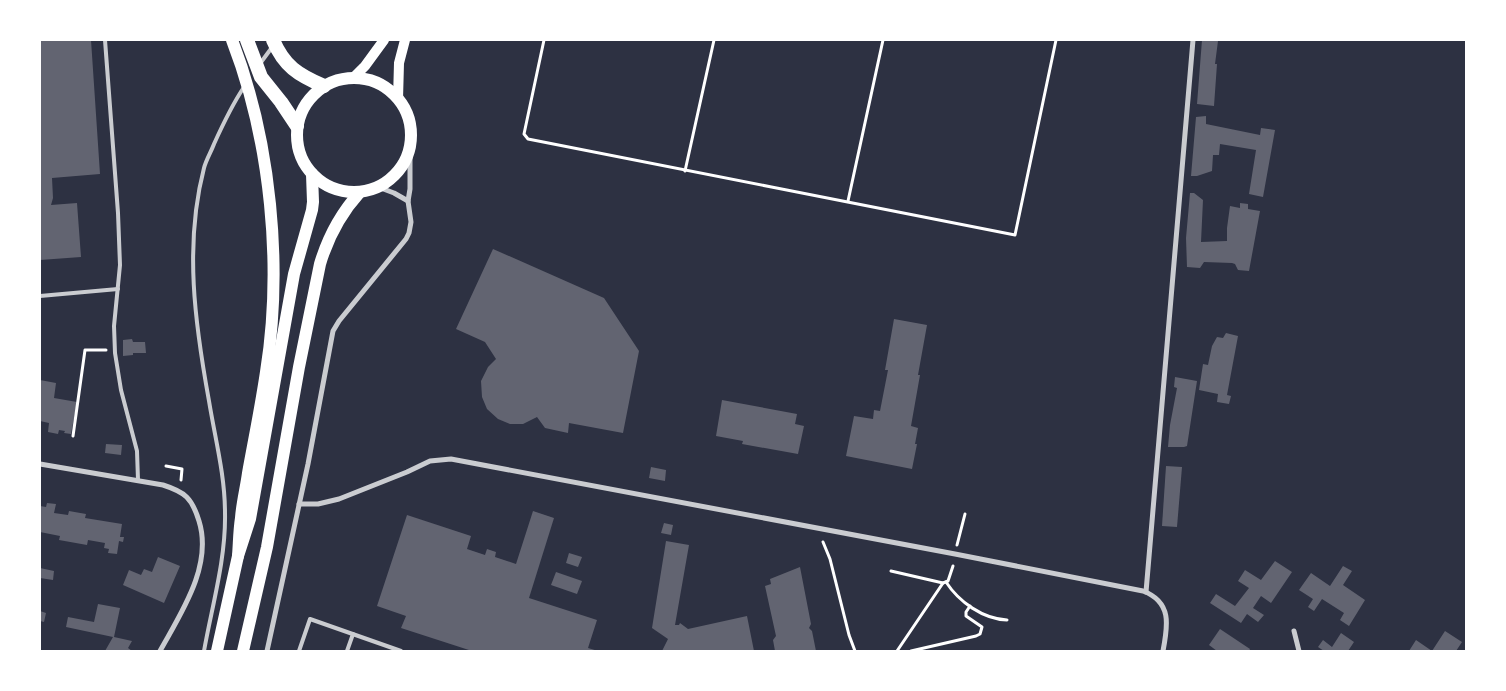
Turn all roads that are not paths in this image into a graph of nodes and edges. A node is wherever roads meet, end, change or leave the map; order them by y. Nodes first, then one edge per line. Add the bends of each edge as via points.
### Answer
1 (105, 40) edge
2 (232, 40) edge
3 (247, 40) edge
4 (275, 40) edge
5 (384, 40) edge
6 (405, 40) edge
7 (1193, 40) edge
8 (255, 70) dead end
9 (251, 77) dead end
10 (353, 78) junction
11 (324, 86) junction
12 (398, 99) junction
13 (297, 126) junction
14 (410, 147) junction
15 (312, 174) junction
16 (378, 187) junction
17 (360, 192) junction
18 (408, 201) junction
19 (118, 289) junction
20 (40, 296) edge
21 (40, 464) edge
22 (138, 480) junction
23 (300, 504) junction
24 (238, 556) junction
25 (1146, 592) junction
26 (1294, 631) dead end
27 (353, 634) junction
28 (160, 651) edge
29 (204, 651) edge
30 (217, 651) edge
31 (243, 651) edge
32 (267, 651) edge
33 (299, 651) edge
34 (347, 651) edge
35 (401, 651) edge
36 (1163, 651) edge
37 (1298, 651) edge

1 - 19 lane via 118,213
2 - 24 main road via 260,142 270,204 273,274 266,371 241,517
3 - 13 highway via 261,77
4 - 8 lane
4 - 11 highway via 281,56 291,68
5 - 10 main road
6 - 12 main road via 399,63
7 - 25 street
9 - 29 lane via 228,114 204,166 195,210 193,284 204,376 222,472 225,513 224,550
10 - 11 main road
10 - 12 main road via 376,82
11 - 13 main road via 304,106
12 - 14 main road via 410,124
13 - 15 main road via 299,151
14 - 16 main road via 393,177
14 - 18 street
15 - 17 main road via 334,188
15 - 24 main road via 314,202 294,274 250,519
16 - 17 main road
16 - 18 street
17 - 31 main road via 342,215 320,264 267,547
18 - 23 street via 410,222 406,239 333,330
19 - 20 lane
19 - 22 lane via 114,350 120,390 137,451
21 - 22 street
22 - 28 street via 180,490 194,507 202,532 196,580
23 - 25 street via 339,499 430,461 452,459
23 - 32 street
24 - 30 main road
25 - 36 street via 1155,597 1166,614
26 - 37 street
27 - 33 lane via 310,619
27 - 34 lane
27 - 35 lane

